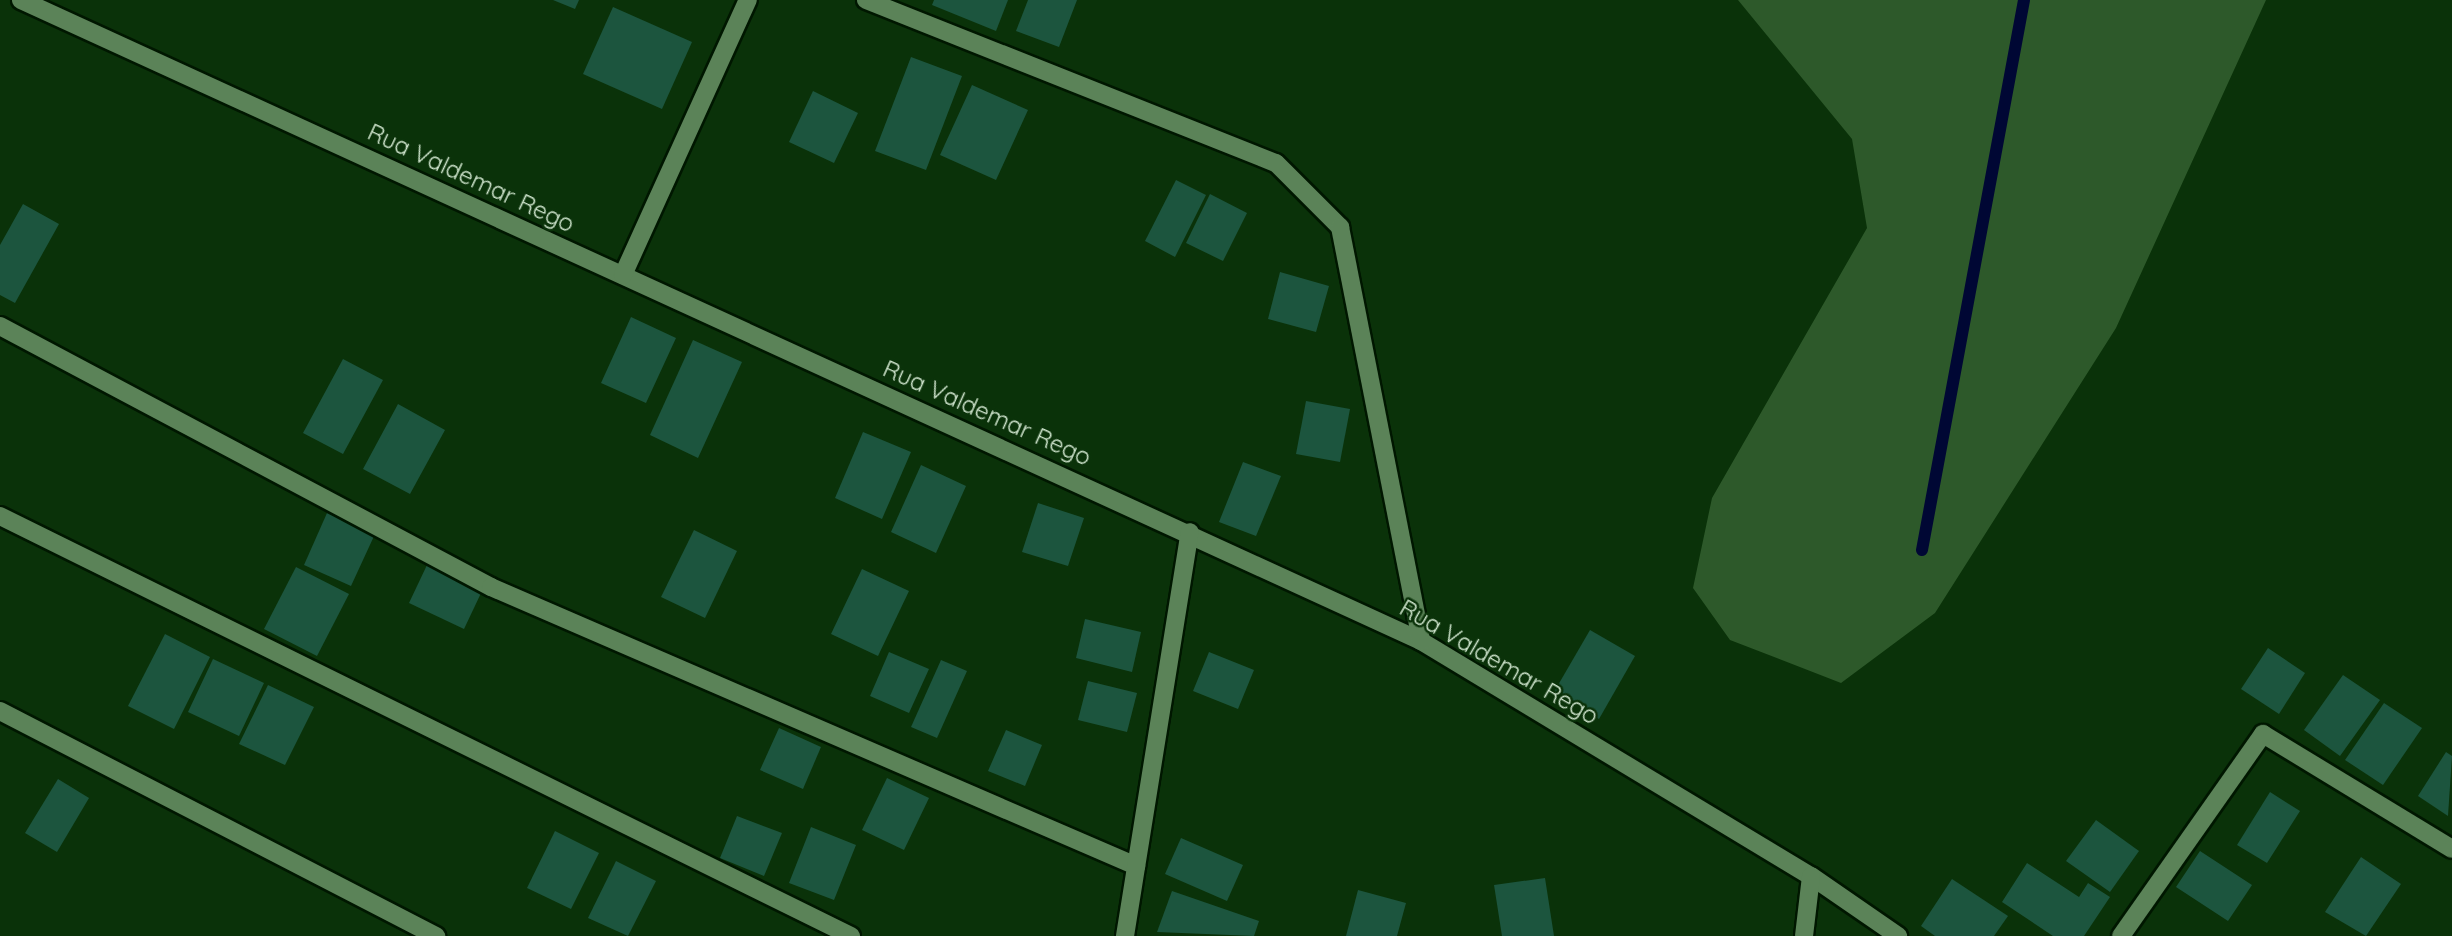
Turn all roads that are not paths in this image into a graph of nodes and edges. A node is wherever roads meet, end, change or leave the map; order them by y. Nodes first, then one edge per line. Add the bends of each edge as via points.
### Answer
1 (21, 0) edge
2 (748, 0) edge
3 (866, 0) edge
4 (623, 275) junction
5 (0, 326) edge
6 (0, 516) edge
7 (1190, 533) junction
8 (1421, 641) junction
9 (0, 711) edge
10 (2452, 849) edge
11 (1136, 866) junction
12 (1811, 876) junction
13 (436, 936) edge
14 (851, 936) edge
15 (1125, 936) edge
16 (1804, 936) edge
17 (1898, 936) edge
18 (2121, 936) edge

1 - 4 street, Rua Valdemar Rego
2 - 4 street
3 - 8 street via 1276,163 1340,227
4 - 7 street, Rua Valdemar Rego
5 - 11 street via 491,587
6 - 14 street
7 - 8 street, Rua Valdemar Rego
7 - 11 street
8 - 12 street, Rua Valdemar Rego
9 - 13 street
10 - 18 street via 2263,734
11 - 15 street
12 - 16 street
12 - 17 street, Rua Valdemar Rego

